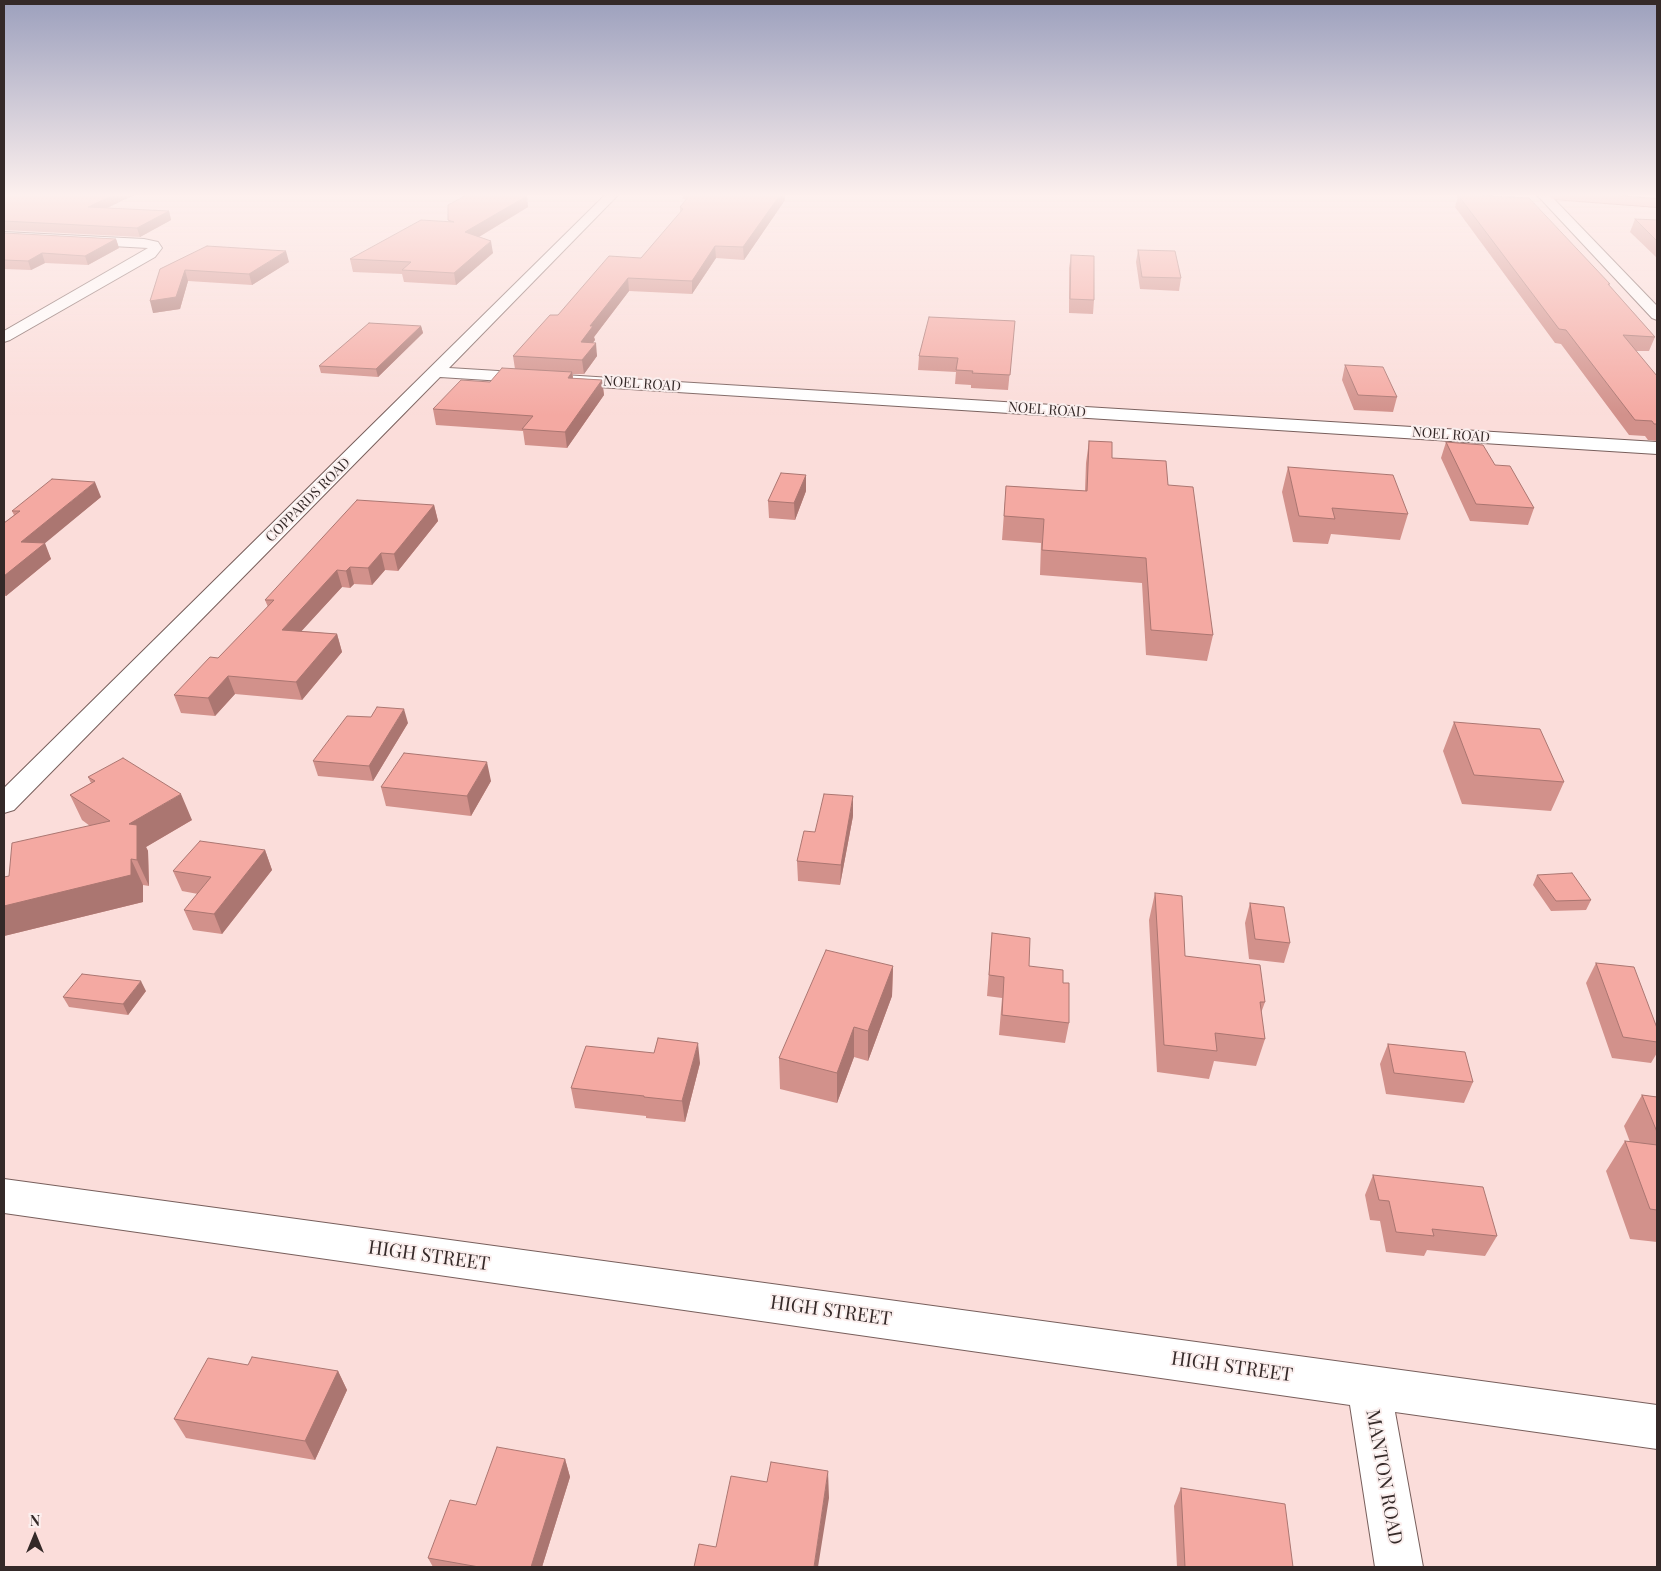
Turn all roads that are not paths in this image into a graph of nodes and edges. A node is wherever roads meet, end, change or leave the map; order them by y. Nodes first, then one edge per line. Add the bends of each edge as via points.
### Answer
1 (125, 268) edge
2 (539, 268) edge
3 (1613, 268) edge
4 (1657, 315) edge
5 (4, 337) edge
6 (436, 372) junction
7 (1657, 448) edge
8 (4, 804) edge
9 (4, 1196) edge
10 (1369, 1386) junction
11 (1657, 1427) edge
12 (1399, 1567) edge

1 - 5 street
2 - 6 street, COPPARDS ROAD
3 - 4 street
6 - 7 street, NOEL ROAD
6 - 8 street, COPPARDS ROAD
9 - 10 street, HIGH STREET
10 - 11 street, HIGH STREET
10 - 12 street, MANTON ROAD

